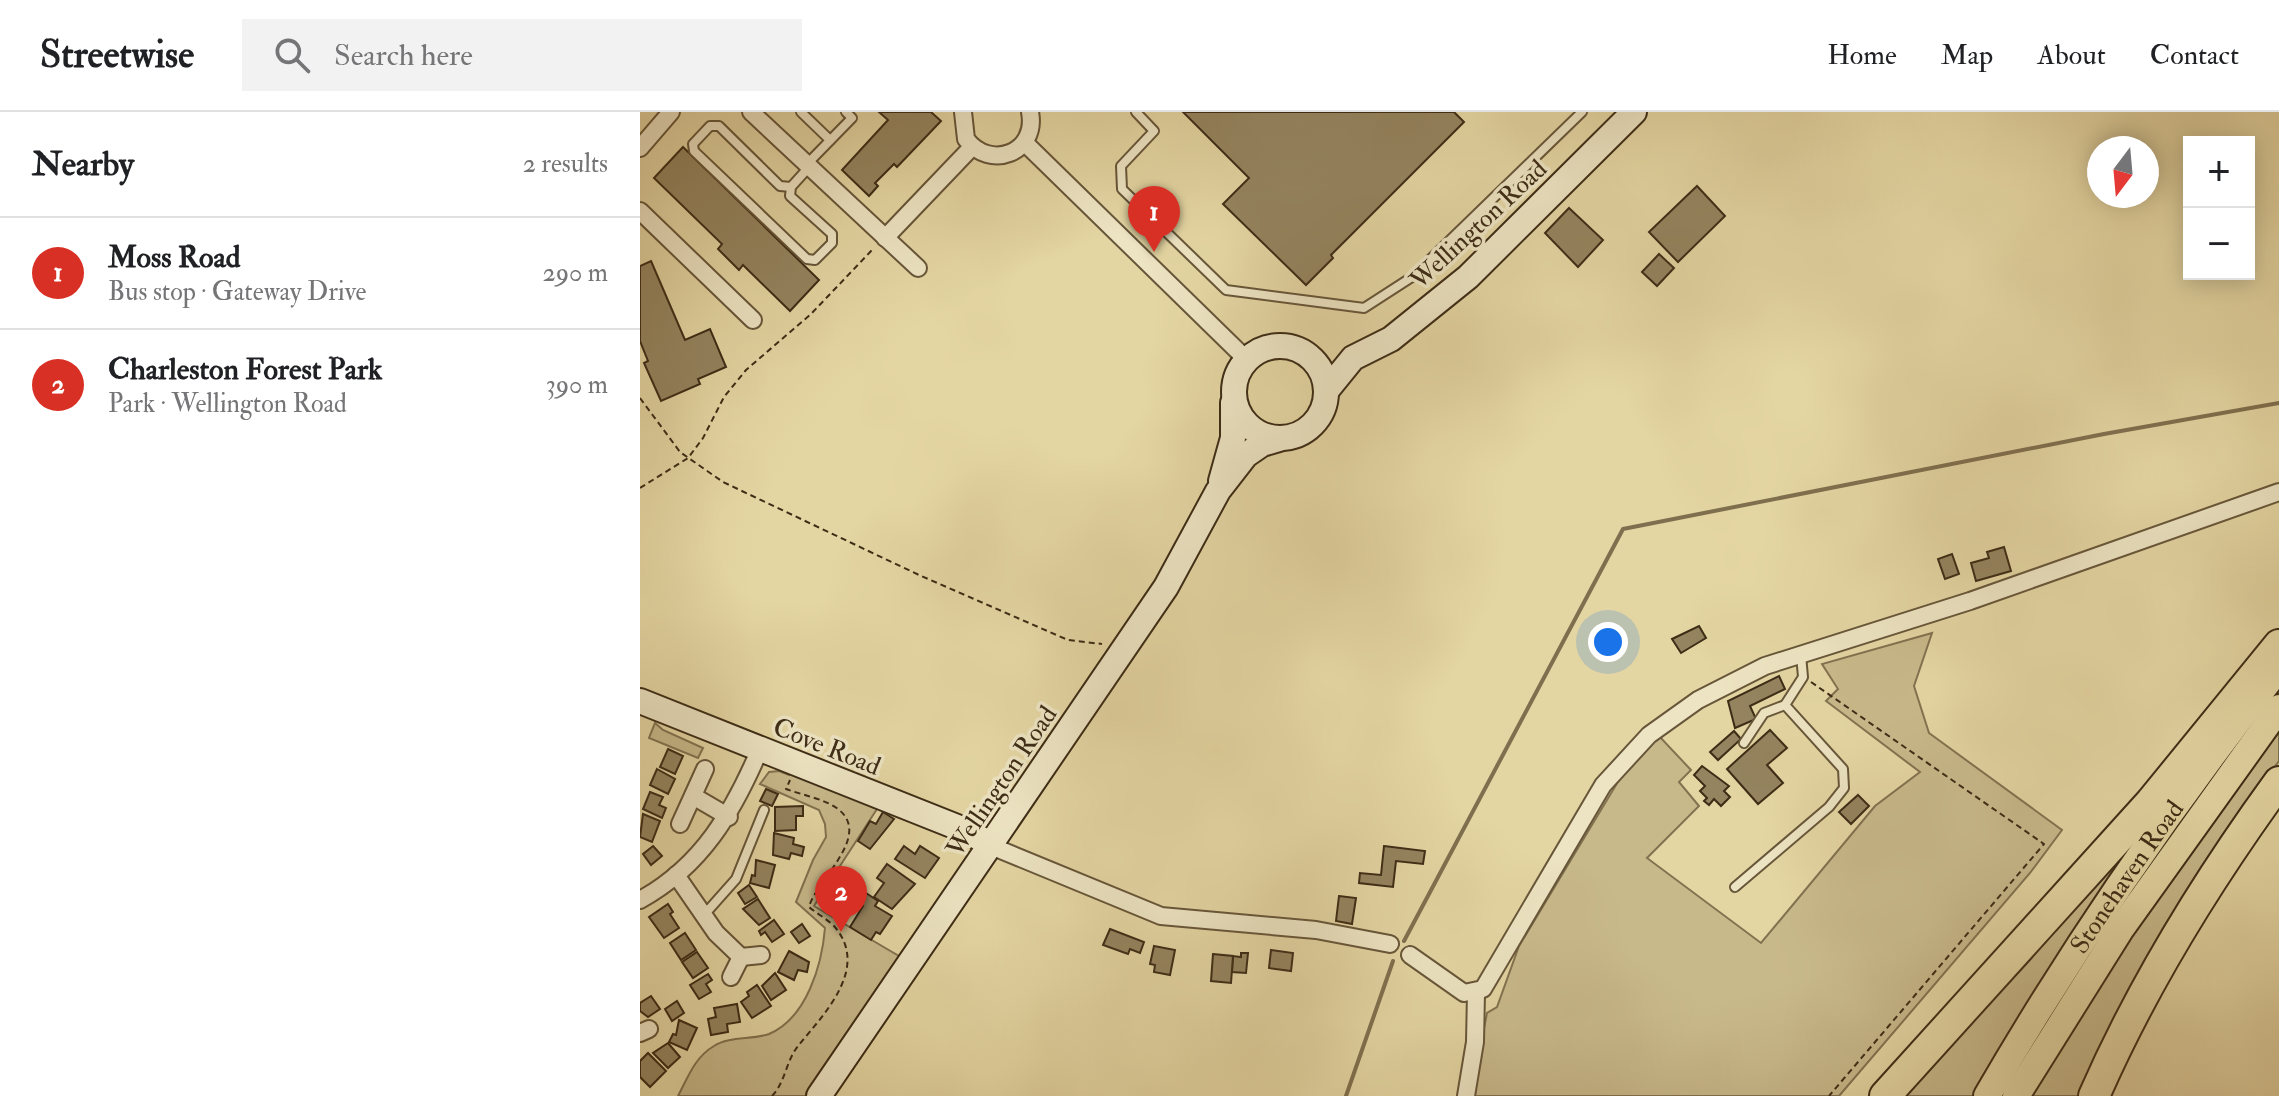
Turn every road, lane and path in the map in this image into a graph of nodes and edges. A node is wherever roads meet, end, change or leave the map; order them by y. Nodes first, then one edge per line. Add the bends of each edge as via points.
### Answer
1 (671, 112) edge
2 (751, 112) edge
3 (801, 112) edge
4 (846, 112) edge
5 (963, 112) edge
6 (1030, 112) edge
7 (1136, 112) edge
8 (1582, 112) edge
9 (1634, 112) edge
10 (830, 140) junction
11 (1025, 143) junction
12 (972, 147) junction
13 (640, 148) edge
14 (809, 165) junction
15 (791, 187) junction
16 (640, 211) edge
17 (885, 238) junction
18 (918, 268) dead end
19 (753, 320) dead end
20 (1391, 339) junction
21 (1310, 356) junction
22 (1246, 359) junction
23 (1327, 390) junction
24 (640, 398) edge
25 (1234, 400) junction
26 (1279, 439) junction
27 (688, 458) junction
28 (640, 488) edge
29 (1218, 491) junction
30 (2279, 492) edge
31 (2279, 629) edge
32 (2279, 645) edge
33 (1123, 650) junction
34 (1801, 655) junction
35 (2279, 668) edge
36 (1803, 677) junction
37 (640, 701) edge
38 (1785, 705) junction
39 (2279, 708) edge
40 (1744, 743) dead end
41 (760, 749) junction
42 (705, 769) dead end
43 (792, 775) dead end
44 (2279, 782) edge
45 (693, 796) junction
46 (764, 810) dead end
47 (729, 817) junction
48 (680, 824) dead end
49 (991, 846) junction
50 (2104, 854) junction
51 (676, 875) junction
52 (1735, 887) dead end
53 (640, 900) edge
54 (704, 915) junction
55 (1390, 944) dead end
56 (761, 955) dead end
57 (1410, 955) dead end
58 (741, 957) junction
59 (731, 977) dead end
60 (1476, 993) junction
61 (772, 1096) edge
62 (819, 1096) edge
63 (1466, 1096) edge
64 (1829, 1096) edge
65 (1885, 1096) edge
66 (1987, 1096) edge
67 (2016, 1096) edge
68 (2094, 1096) edge

1 - 13 street
2 - 14 street
3 - 10 lane
4 - 10 lane via 852,118
5 - 12 street via 962,129
6 - 11 street
7 - 8 lane via 1154,131 1121,166 1122,189 1226,290 1364,308 1412,277
9 - 20 street, Wellington Road via 1468,277
10 - 14 lane
11 - 12 street via 993,157
11 - 22 street
12 - 17 street
14 - 15 lane
14 - 17 street
15 - 15 lane via 790,196 832,234 832,243 815,260 807,259 694,151 693,144 710,126 719,126 780,186
16 - 19 street
17 - 18 street
17 - 27 path via 811,314 746,370
20 - 21 street, Wellington Road via 1346,354
20 - 23 street, Wellington Road via 1353,358
21 - 22 street via 1270,346
21 - 23 street
22 - 25 street via 1233,385
23 - 26 street via 1313,424
24 - 27 path
25 - 26 street via 1245,423
25 - 29 street, Wellington Road via 1233,438
26 - 29 street, Wellington Road via 1246,455
27 - 28 path
27 - 33 path via 723,482 919,575 1068,640
29 - 33 street, Wellington Road via 1166,587
30 - 34 street
31 - 50 highway
32 - 50 highway
33 - 49 street, Wellington Road
34 - 36 lane
34 - 60 street via 1765,666 1698,700 1625,758 1580,820 1485,986
35 - 66 main road, Stonehaven Road via 2193,778
36 - 38 lane
36 - 64 path via 2044,844
37 - 41 street, Cove Road
38 - 40 lane via 1764,713
38 - 52 lane via 1843,769 1844,788
39 - 67 main road, Stonehaven Road via 2120,930
41 - 47 street
41 - 49 street, Cove Road via 972,833
42 - 45 street
43 - 61 path via 786,789 836,807 845,816 845,847 809,907 833,926 848,959 832,1006 796,1048
44 - 68 highway via 2170,946
45 - 47 street
45 - 48 street
46 - 54 lane via 736,879
47 - 51 street
49 - 55 street via 1161,916 1316,930
49 - 62 street, Wellington Road
50 - 65 highway
51 - 53 street
51 - 54 street
54 - 58 street
56 - 58 street
57 - 60 street via 1459,990
58 - 59 street
60 - 63 street

